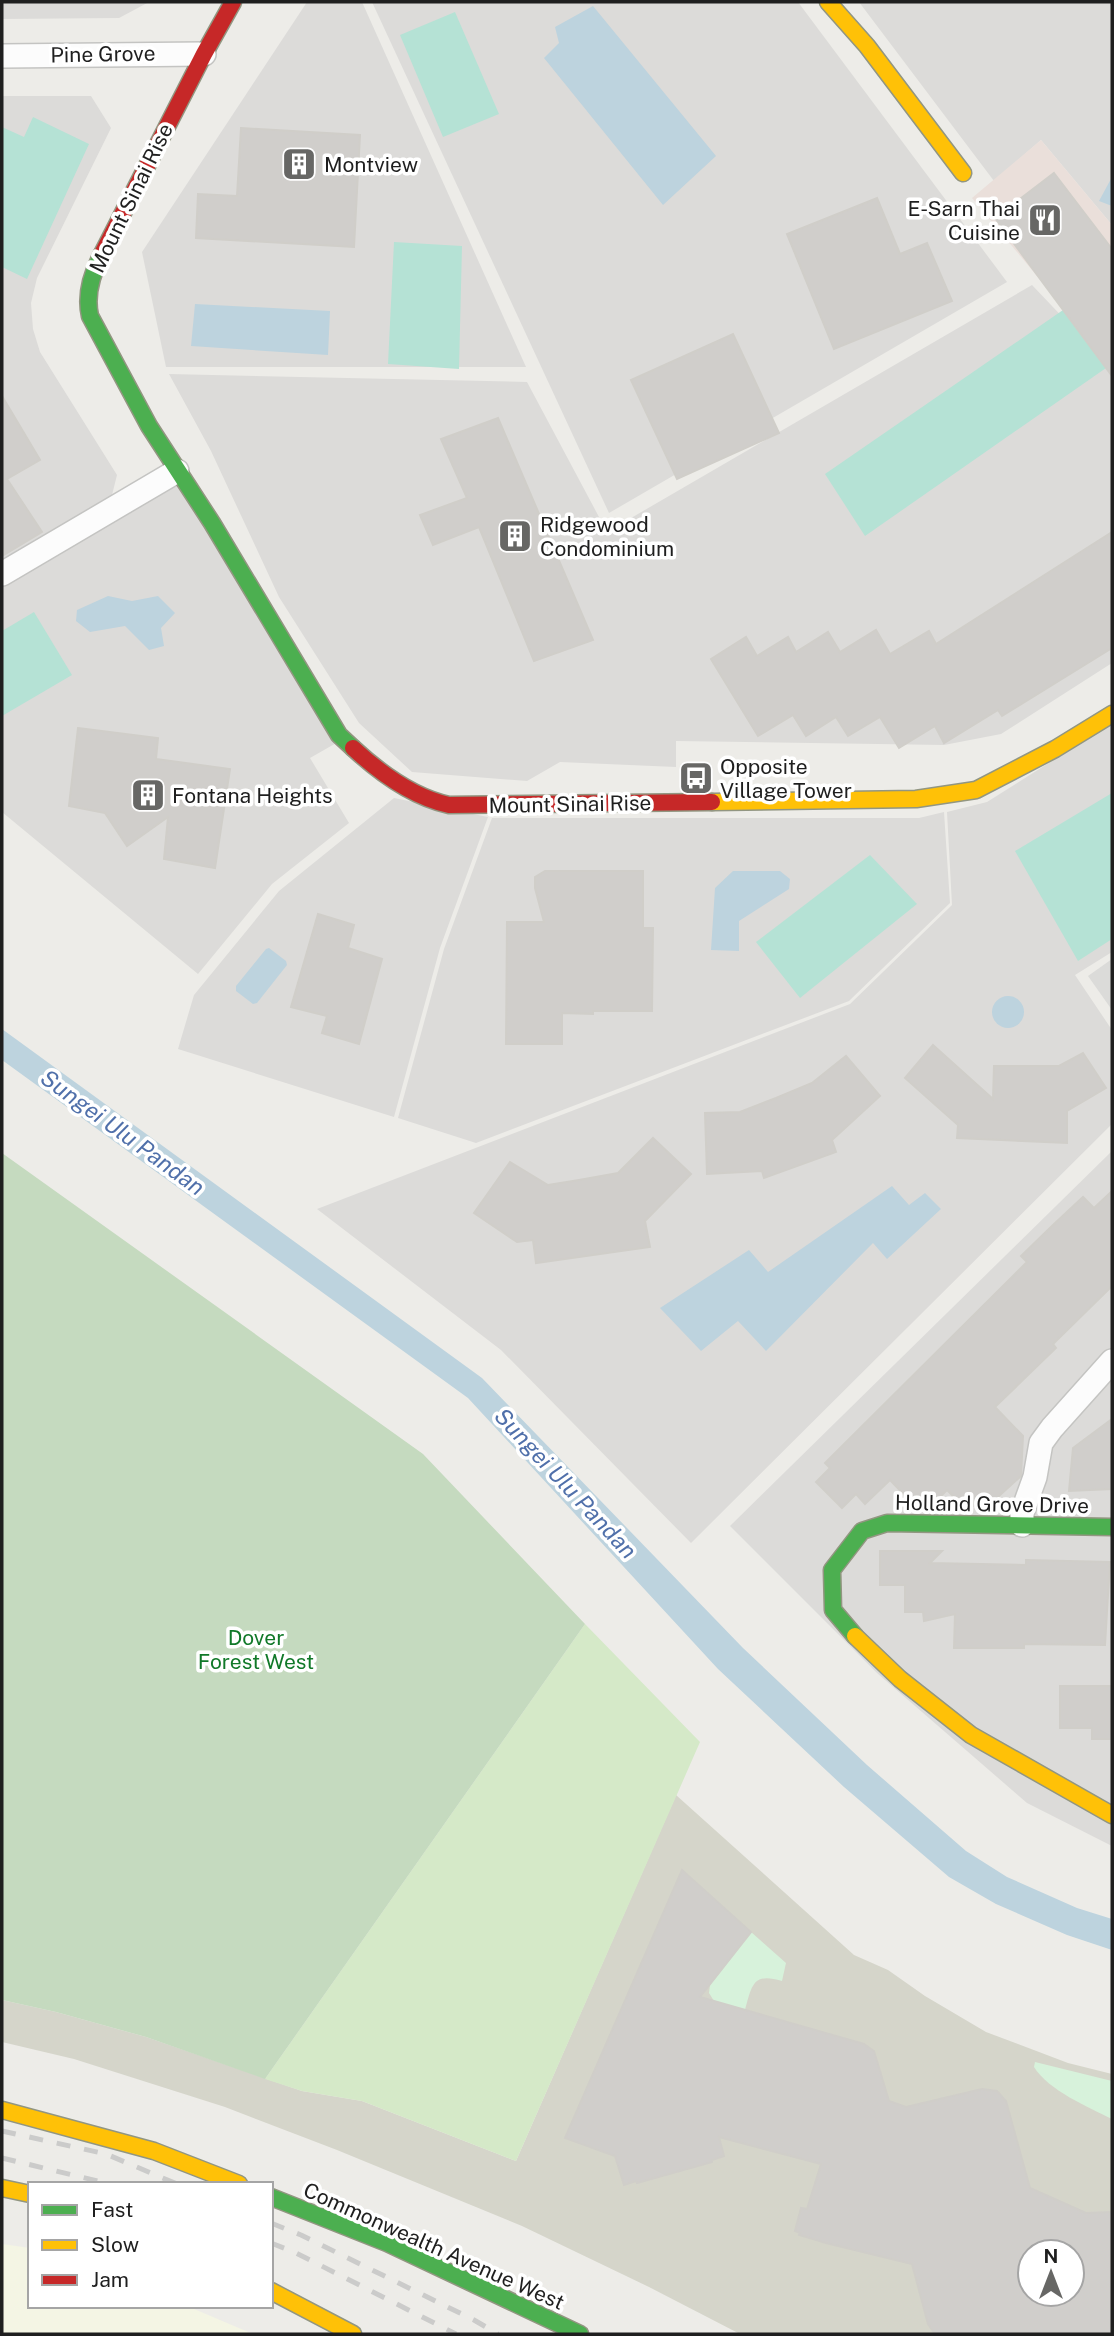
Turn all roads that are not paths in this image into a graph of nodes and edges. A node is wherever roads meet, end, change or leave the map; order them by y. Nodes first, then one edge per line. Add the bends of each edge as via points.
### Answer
1 (233, 2) edge
2 (828, 2) edge
3 (204, 54) junction
4 (2, 56) edge
5 (963, 173) dead end
6 (177, 471) junction
7 (2, 574) edge
8 (1112, 714) edge
9 (1112, 1361) edge
10 (1022, 1525) junction
11 (1112, 1527) edge
12 (1112, 1815) edge
13 (2, 2110) edge
14 (234, 2182) edge
15 (2, 2188) edge
16 (28, 2194) edge
17 (273, 2198) edge
18 (273, 2292) edge
19 (353, 2334) edge
20 (580, 2334) edge

1 - 3 street, Mount Sinai Rise
2 - 5 street
3 - 4 street, Pine Grove
3 - 6 street, Mount Sinai Rise via 92,274 88,307
6 - 7 street
6 - 8 street, Mount Sinai Rise via 339,735 365,762 423,797 446,804 947,796 976,790
9 - 10 street via 1041,1443
10 - 11 street, Holland Grove Drive
10 - 12 street, Holland Grove Drive via 887,1523 862,1531 832,1570 833,1610 900,1679 971,1735
13 - 14 street via 154,2151
15 - 16 street
17 - 20 street, Commonwealth Avenue West via 387,2243
18 - 19 street

